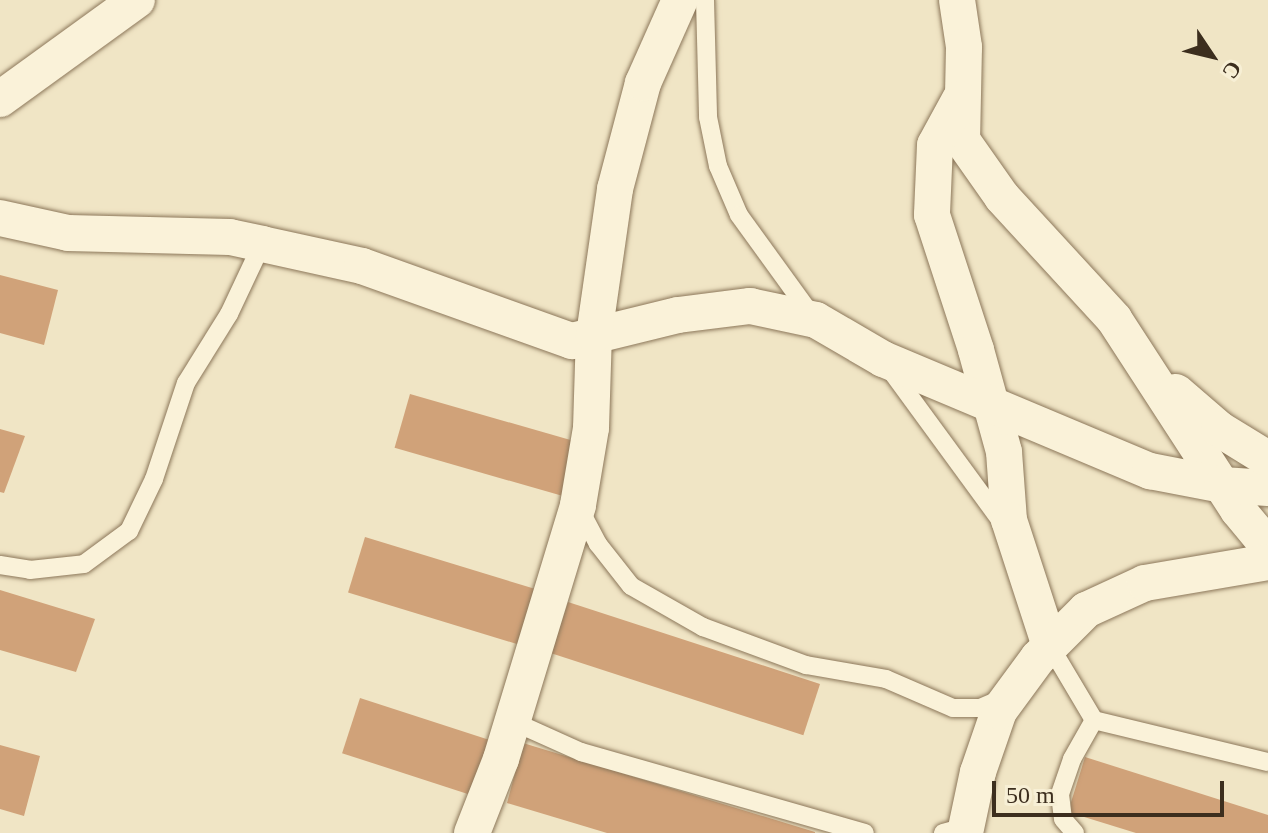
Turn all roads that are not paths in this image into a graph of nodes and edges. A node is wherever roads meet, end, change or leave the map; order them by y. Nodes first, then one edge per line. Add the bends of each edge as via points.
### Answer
1 (137, 0) edge
2 (680, 0) edge
3 (705, 0) edge
4 (957, 0) edge
5 (962, 96) junction
6 (0, 99) edge
7 (0, 218) edge
8 (262, 244) junction
9 (816, 320) junction
10 (594, 335) junction
11 (883, 359) junction
12 (1150, 369) junction
13 (988, 402) junction
14 (1268, 459) edge
15 (1222, 485) junction
16 (1268, 488) edge
17 (578, 505) junction
18 (1014, 537) junction
19 (1268, 546) edge
20 (1268, 562) edge
21 (0, 565) edge
22 (1050, 646) junction
23 (1011, 696) junction
24 (1094, 720) junction
25 (512, 721) junction
26 (1268, 762) edge
27 (958, 831) edge
28 (472, 833) edge
29 (865, 833) edge
30 (1075, 833) edge

1 - 6 street
2 - 10 street via 643,83 615,189
3 - 9 lane via 708,117 718,166 739,215
4 - 5 street via 964,47
5 - 12 street via 962,140 1002,197 1114,319
5 - 13 street via 935,145 932,215
7 - 8 street via 68,233 230,237
8 - 10 street via 362,266 572,341
8 - 21 lane via 229,314 186,383 154,479 129,531 84,564 30,570
9 - 10 street via 750,306
9 - 11 street
10 - 17 street via 591,428
11 - 13 street
11 - 18 lane
12 - 14 street via 1219,429
12 - 15 street
13 - 15 street via 1150,471
13 - 18 street via 1004,452
15 - 16 street
15 - 19 street
17 - 23 lane via 598,544 631,586 703,627 806,665 886,679 953,708 980,708
17 - 25 street
18 - 22 street
20 - 22 street via 1145,583 1086,610
22 - 23 street
22 - 24 lane
23 - 27 street via 999,711
24 - 26 lane
24 - 30 lane via 1060,794 1063,819
25 - 28 street
25 - 29 lane via 581,752

